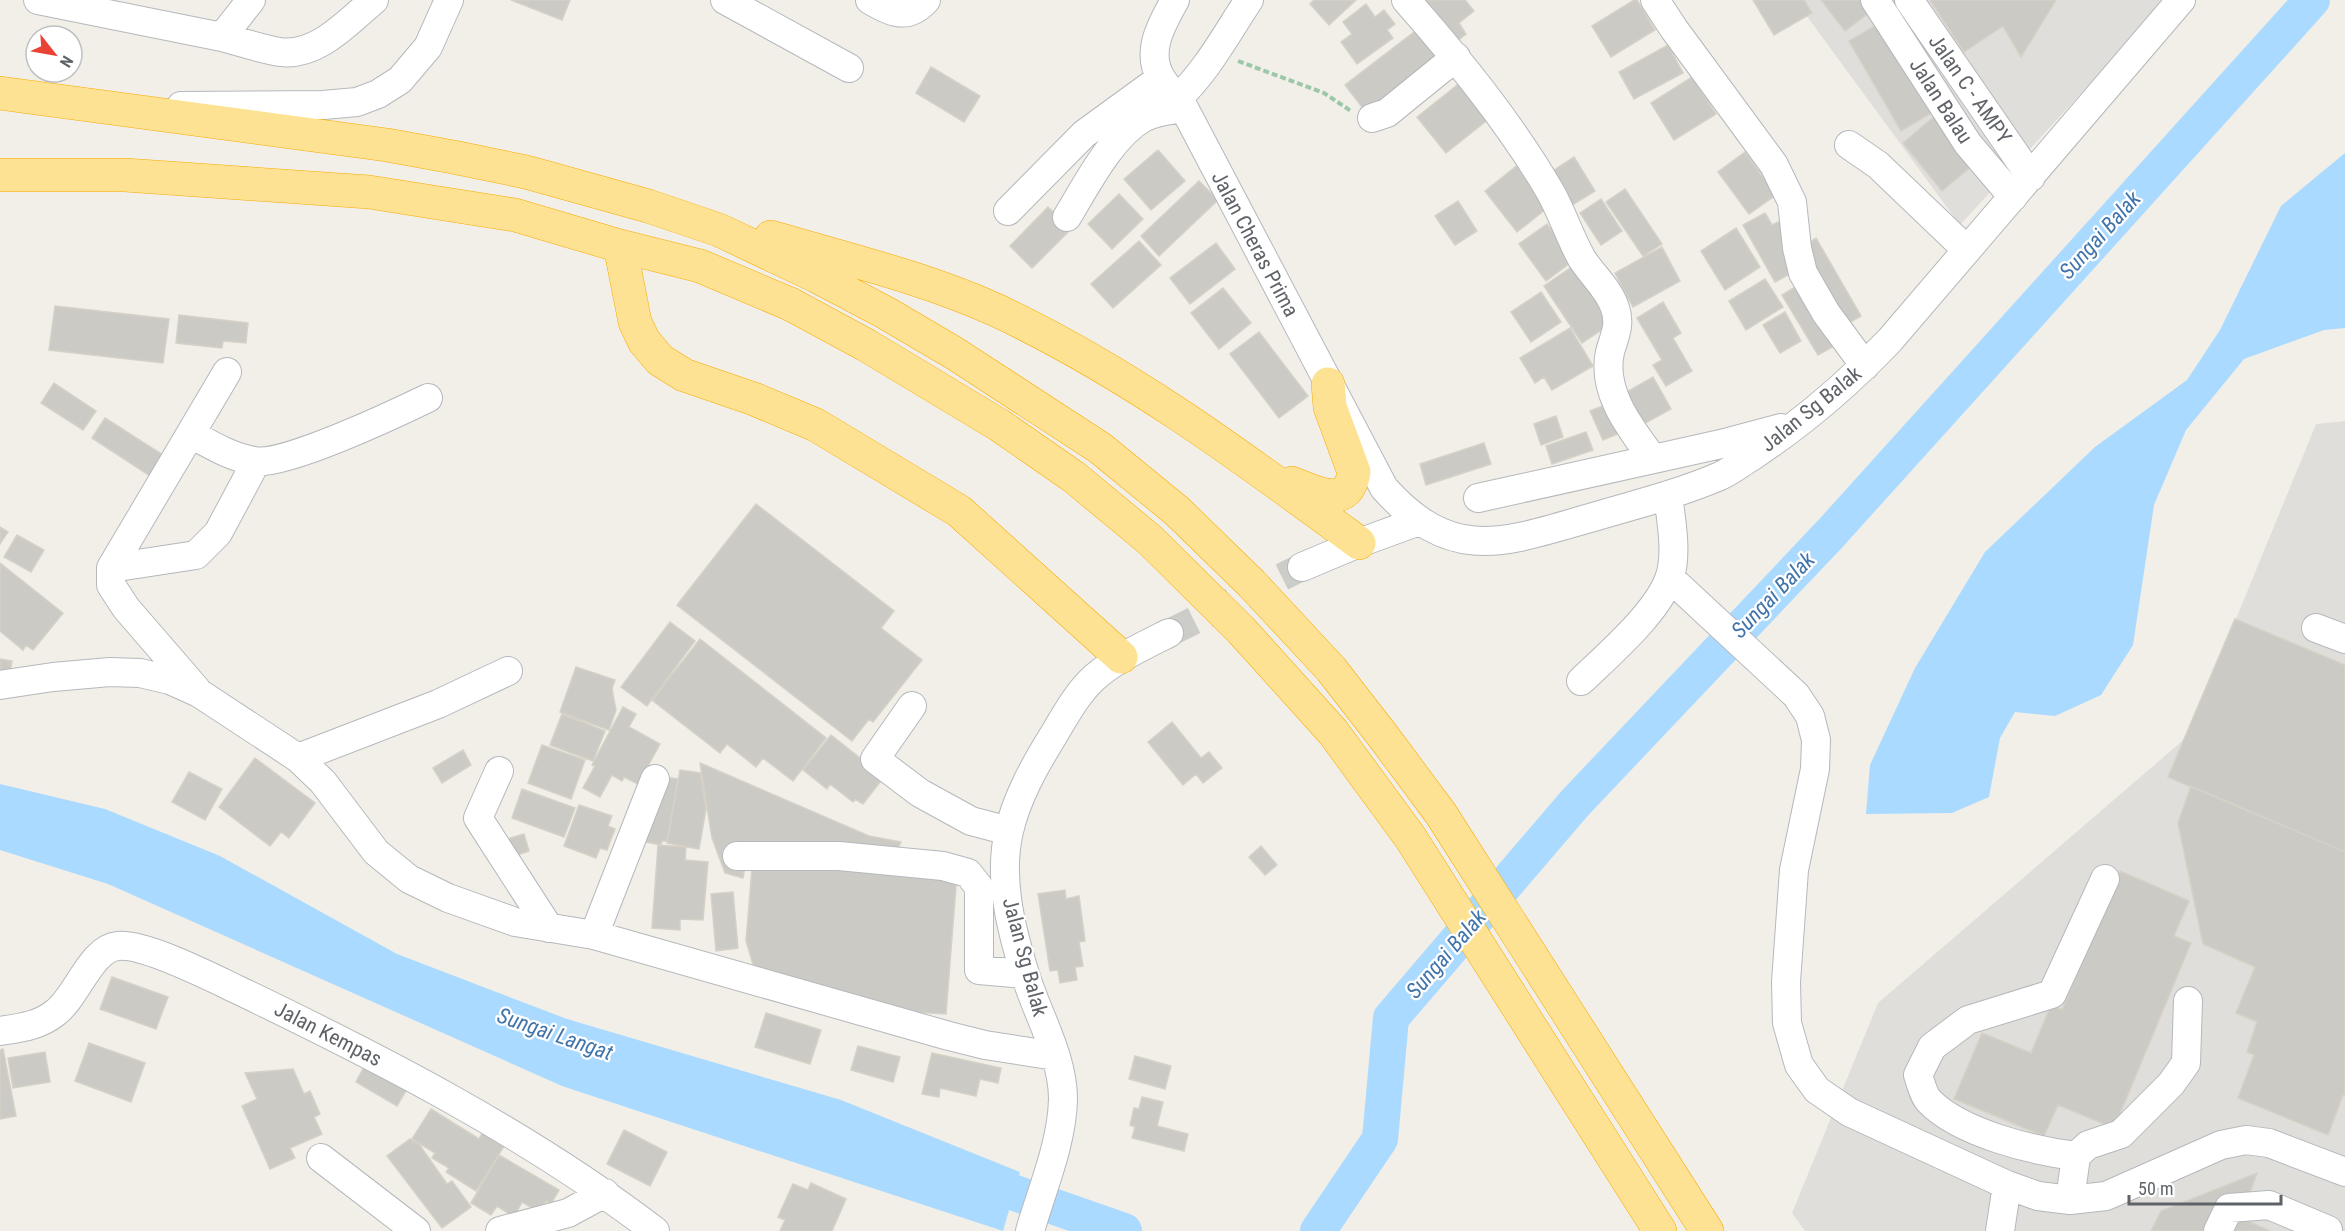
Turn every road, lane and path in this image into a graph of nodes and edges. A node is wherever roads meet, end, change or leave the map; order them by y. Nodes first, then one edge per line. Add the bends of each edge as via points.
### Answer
1 (38, 0) edge
2 (251, 0) edge
3 (374, 0) edge
4 (449, 0) edge
5 (725, 0) edge
6 (870, 0) edge
7 (926, 0) edge
8 (1175, 0) edge
9 (1249, 0) edge
10 (1406, 0) edge
11 (1655, 0) edge
12 (1875, 0) edge
13 (1909, 0) edge
14 (2181, 0) edge
15 (222, 37) junction
16 (1215, 52) junction
17 (1456, 57) junction
18 (849, 68) dead end
19 (0, 93) edge
20 (1174, 95) junction
21 (83, 105) junction
22 (1372, 118) joint
23 (1849, 145) dead end
24 (0, 175) edge
25 (2022, 187) junction
26 (1008, 211) dead end
27 (1067, 217) dead end
28 (719, 230) junction
29 (620, 246) junction
30 (1967, 250) junction
31 (1865, 366) junction
32 (227, 372) dead end
33 (1328, 384) junction
34 (428, 398) dead end
35 (1797, 423) junction
36 (191, 434) junction
37 (1653, 459) junction
38 (256, 462) junction
39 (1259, 470) junction
40 (1384, 488) junction
41 (1668, 495) junction
42 (1478, 498) dead end
43 (1419, 521) junction
44 (1359, 543) junction
45 (1302, 567) tunnel mouth
46 (111, 568) junction
47 (1670, 578) junction
48 (2316, 628) dead end
49 (1169, 633) tunnel mouth
50 (2345, 639) edge
51 (1122, 657) junction
52 (508, 671) dead end
53 (1581, 681) dead end
54 (0, 685) edge
55 (199, 693) junction
56 (912, 706) dead end
57 (298, 758) junction
58 (499, 771) dead end
59 (655, 779) dead end
60 (1009, 831) junction
61 (737, 856) dead end
62 (2105, 879) dead end
63 (549, 928) junction
64 (594, 935) junction
65 (1025, 974) junction
66 (2188, 1001) dead end
67 (0, 1031) edge
68 (1055, 1056) junction
69 (2076, 1156) junction
70 (321, 1158) dead end
71 (2345, 1172) edge
72 (2007, 1185) junction
73 (605, 1193) junction
74 (2070, 1200) junction
75 (2328, 1230) edge
76 (416, 1231) edge
77 (500, 1231) edge
78 (655, 1231) edge
79 (1030, 1231) edge
80 (1660, 1231) edge
81 (1707, 1231) edge
82 (2000, 1231) edge
83 (2218, 1231) edge

1 - 15 street
2 - 15 street
3 - 15 street via 312,48 282,52
4 - 21 street via 428,47 400,80 357,102
5 - 18 street
6 - 7 street via 900,13 911,12
8 - 20 street, Jalan Cheras Prima via 1160,26 1153,55
9 - 16 street
10 - 17 street
11 - 31 street via 1774,165 1792,202 1803,273 1826,313
12 - 25 street, Jalan Balau via 1968,144
13 - 25 street, Jalan C - AMPY
14 - 25 street, Jalan Sg Balak
16 - 20 street via 1189,87
16 - 22 path via 1324,93 1361,116
17 - 22 street via 1387,113
17 - 37 street via 1531,161 1583,260 1616,309 1618,331 1608,374 1614,396
19 - 21 highway
20 - 26 street via 1084,134
20 - 27 street via 1161,111 1127,130
20 - 33 street, Jalan Cheras Prima
21 - 28 highway via 453,156 609,195
23 - 30 street via 1878,165
24 - 29 highway via 125,176 369,192 515,215
25 - 30 street, Jalan Sg Balak
28 - 39 highway via 780,239 922,282 994,309 1143,390
28 - 81 highway via 886,313 964,359 1109,455 1177,511 1252,584 1331,669 1441,814
29 - 51 highway via 635,322 660,360 684,375 816,425 959,511
29 - 80 highway via 700,266 790,304 866,345 999,425 1074,477 1150,540 1241,630 1333,732 1410,837
30 - 31 street, Jalan Sg Balak
31 - 35 street, Jalan Sg Balak
32 - 36 street
33 - 39 highway via 1330,407 1354,472 1346,491 1327,497
33 - 40 street, Jalan Cheras Prima
34 - 38 street via 279,459
35 - 37 street
35 - 41 street, Jalan Sg Balak via 1722,475
36 - 38 street
36 - 46 street
37 - 42 street
38 - 46 street via 218,533 196,555
39 - 44 highway
40 - 43 street, Jalan Cheras Prima
40 - 44 street via 1382,518
41 - 43 street, Jalan Sg Balak via 1501,541 1458,538
41 - 47 street via 1674,541
43 - 44 street
44 - 45 street
46 - 55 street via 111,585 126,608
47 - 53 street via 1647,616
47 - 72 street via 1796,696 1810,716 1816,740 1815,769 1794,870 1786,982 1787,1023 1798,1065 1817,1090 1850,1112
48 - 50 street
49 - 51 street, Jalan Sg Balak
51 - 60 street, Jalan Sg Balak via 1094,679 1074,703 1034,768
52 - 57 street via 438,704
54 - 55 street via 99,673 140,673 170,680
55 - 57 street
56 - 60 street via 875,759 920,793 971,821
57 - 63 street via 323,782 376,852 409,879 515,922
58 - 63 street via 478,818
59 - 64 street
60 - 65 street, Jalan Sg Balak via 1009,914
61 - 65 street via 839,856 943,866 968,873 978,887 979,969
62 - 69 street via 2052,994 1968,1020 1932,1047 1918,1075 1927,1100 1956,1122 2046,1152
63 - 64 street
64 - 68 street via 949,1036
65 - 68 street, Jalan Sg Balak
66 - 69 street via 2186,1063 2171,1084 2121,1134 2088,1145
67 - 73 street, Jalan Kempas via 37,1024 56,1013 102,952 117,945 135,947 190,967 432,1087
68 - 79 street, Jalan Sg Balak via 1063,1098 1056,1145
69 - 74 street
70 - 76 street
71 - 74 street via 2269,1143 2246,1140 2221,1145 2106,1196
72 - 74 street via 2038,1196
72 - 82 street
73 - 77 street via 568,1213
73 - 78 street, Jalan Kempas
75 - 83 street via 2269,1205 2229,1208

